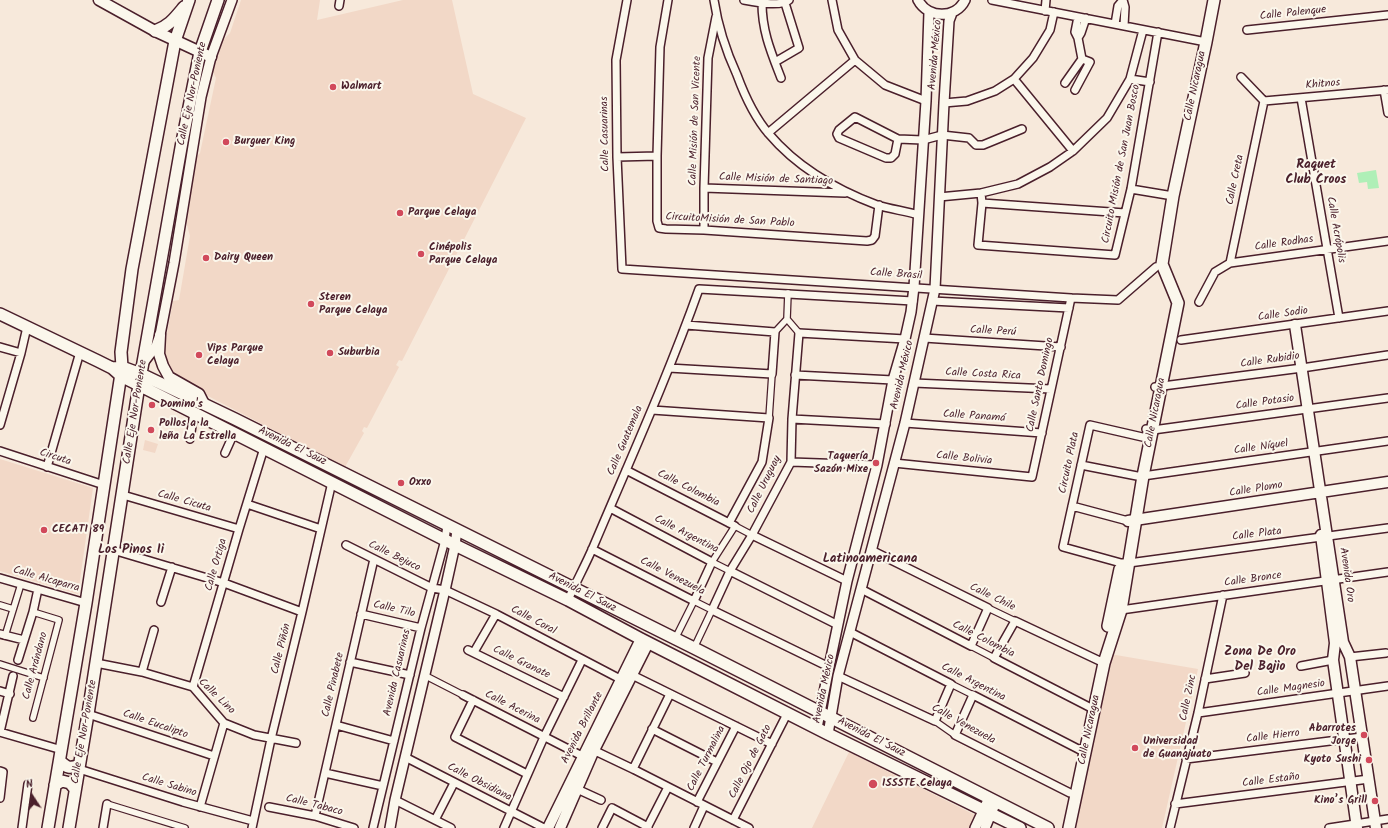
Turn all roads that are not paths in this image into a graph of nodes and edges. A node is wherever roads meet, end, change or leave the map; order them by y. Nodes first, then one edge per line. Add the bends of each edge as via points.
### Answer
1 (99, 0) edge
2 (218, 0) edge
3 (232, 0) edge
4 (627, 0) edge
5 (668, 0) edge
6 (714, 0) edge
7 (744, 0) edge
8 (832, 0) edge
9 (918, 0) edge
10 (965, 0) edge
11 (992, 0) edge
12 (1046, 0) edge
13 (1123, 0) edge
14 (1208, 0) edge
15 (1214, 0) edge
16 (188, 1) edge
17 (787, 1) edge
18 (762, 3) junction
19 (1045, 11) junction
20 (929, 12) junction
21 (1054, 12) junction
22 (952, 13) junction
23 (716, 14) junction
24 (1388, 15) edge
25 (1078, 17) junction
26 (1086, 18) junction
27 (1115, 24) junction
28 (1124, 26) junction
29 (1143, 30) junction
30 (1247, 30) dead end
31 (155, 31) junction
32 (1158, 32) junction
33 (1078, 38) junction
34 (175, 41) junction
35 (1204, 41) junction
36 (200, 52) junction
37 (211, 57) junction
38 (1082, 59) junction
39 (855, 60) junction
40 (775, 62) junction
41 (1241, 77) dead end
42 (781, 78) dead end
43 (1014, 79) junction
44 (1130, 79) junction
45 (1150, 82) junction
46 (1386, 90) edge
47 (1301, 98) junction
48 (926, 101) junction
49 (1264, 101) junction
50 (944, 103) junction
51 (1388, 113) edge
52 (1022, 129) dead end
53 (768, 133) junction
54 (942, 135) junction
55 (898, 139) junction
56 (923, 140) junction
57 (1073, 151) junction
58 (657, 156) junction
59 (617, 157) junction
60 (704, 188) junction
61 (1131, 189) junction
62 (848, 193) junction
63 (981, 193) junction
64 (1170, 196) junction
65 (939, 197) junction
66 (982, 203) junction
67 (879, 205) junction
68 (1125, 213) junction
69 (919, 215) junction
70 (704, 230) junction
71 (1388, 241) edge
72 (1328, 249) junction
73 (1230, 263) junction
74 (1159, 265) junction
75 (622, 268) joint
76 (914, 287) junction
77 (935, 289) junction
78 (788, 293) junction
79 (1071, 298) junction
80 (913, 300) junction
81 (932, 301) junction
82 (1200, 302) dead end
83 (1069, 308) junction
84 (1388, 311) edge
85 (911, 312) junction
86 (0, 314) edge
87 (929, 315) junction
88 (1339, 318) junction
89 (787, 319) junction
90 (686, 326) junction
91 (1292, 326) junction
92 (27, 327) junction
93 (775, 332) junction
94 (799, 333) junction
95 (160, 335) junction
96 (924, 338) junction
97 (905, 340) junction
98 (1182, 340) dead end
99 (0, 347) edge
100 (1060, 347) junction
101 (80, 352) junction
102 (121, 352) junction
103 (21, 353) junction
104 (1388, 355) edge
105 (98, 361) junction
106 (669, 368) junction
107 (1299, 368) junction
108 (118, 370) junction
109 (141, 374) junction
110 (772, 374) junction
111 (795, 375) junction
112 (893, 380) junction
113 (914, 383) junction
114 (1158, 387) junction
115 (1051, 389) junction
116 (1388, 398) edge
117 (3, 401) edge
118 (204, 404) junction
119 (1305, 409) junction
120 (652, 410) junction
121 (194, 412) junction
122 (769, 418) junction
123 (235, 419) junction
124 (792, 419) junction
125 (905, 423) junction
126 (0, 424) edge
127 (886, 424) junction
128 (232, 432) junction
129 (1042, 432) junction
130 (1148, 434) junction
131 (190, 439) dead end
132 (1388, 441) edge
133 (264, 448) junction
134 (0, 451) edge
135 (1311, 452) junction
136 (225, 453) dead end
137 (792, 462) junction
138 (894, 463) junction
139 (878, 465) junction
140 (1081, 465) junction
141 (332, 466) junction
142 (47, 467) junction
143 (626, 470) junction
144 (1032, 476) joint
145 (1140, 476) junction
146 (329, 480) junction
147 (1388, 482) edge
148 (104, 485) junction
149 (1318, 493) junction
150 (123, 495) junction
151 (247, 504) junction
152 (1072, 506) junction
153 (610, 508) junction
154 (1132, 521) junction
155 (732, 524) junction
156 (452, 527) junction
157 (1388, 528) edge
158 (239, 529) junction
159 (321, 530) junction
160 (752, 535) junction
161 (1324, 537) junction
162 (445, 540) junction
163 (346, 545) dead end
164 (455, 545) junction
165 (94, 548) junction
166 (592, 549) junction
167 (113, 550) junction
168 (871, 550) junction
169 (374, 559) junction
170 (712, 562) junction
171 (1125, 563) junction
172 (172, 567) junction
173 (730, 571) junction
174 (1388, 572) edge
175 (0, 578) edge
176 (1331, 580) junction
177 (847, 581) junction
178 (224, 583) junction
179 (21, 584) junction
180 (108, 585) junction
181 (432, 588) junction
182 (573, 588) junction
183 (38, 589) junction
184 (861, 589) junction
185 (445, 590) junction
186 (1222, 595) junction
187 (87, 598) junction
188 (568, 600) junction
189 (694, 601) junction
190 (161, 602) dead end
191 (0, 605) edge
192 (988, 608) junction
193 (13, 609) junction
194 (712, 610) junction
195 (1121, 610) junction
196 (33, 612) junction
197 (302, 612) junction
198 (361, 614) junction
199 (496, 614) junction
200 (1015, 621) junction
201 (838, 624) junction
202 (421, 628) junction
203 (154, 630) dead end
204 (850, 632) junction
205 (3, 635) edge
206 (100, 638) junction
207 (24, 640) junction
208 (675, 640) junction
209 (644, 641) junction
210 (971, 646) junction
211 (694, 648) junction
212 (1386, 653) dead end
213 (1350, 657) junction
214 (994, 658) junction
215 (18, 660) joint
216 (582, 660) junction
217 (1333, 660) junction
218 (350, 662) junction
219 (1102, 662) junction
220 (96, 663) junction
221 (0, 664) edge
222 (1301, 666) dead end
223 (829, 667) junction
224 (14, 672) junction
225 (142, 672) junction
226 (1245, 672) dead end
227 (410, 675) junction
228 (424, 675) junction
229 (838, 676) junction
230 (44, 678) junction
231 (1205, 679) junction
232 (627, 680) junction
233 (951, 684) junction
234 (1388, 686) edge
235 (193, 687) junction
236 (0, 691) edge
237 (1354, 691) junction
238 (10, 694) junction
239 (670, 694) junction
240 (1338, 694) junction
241 (463, 695) joint
242 (973, 695) junction
243 (564, 697) junction
244 (473, 700) junction
245 (1092, 708) junction
246 (821, 713) junction
247 (1198, 713) junction
248 (88, 714) junction
249 (788, 714) junction
250 (33, 718) dead end
251 (831, 718) junction
252 (934, 721) junction
253 (224, 723) junction
254 (336, 725) junction
255 (736, 726) junction
256 (817, 728) junction
257 (652, 729) junction
258 (0, 732) edge
259 (828, 734) junction
260 (955, 735) junction
261 (544, 737) junction
262 (1362, 737) junction
263 (271, 739) junction
264 (1345, 740) junction
265 (394, 741) junction
266 (296, 743) dead end
267 (772, 744) junction
268 (590, 749) junction
269 (1082, 751) junction
270 (61, 756) junction
271 (214, 756) junction
272 (405, 757) junction
273 (586, 758) junction
274 (1186, 759) junction
275 (717, 762) junction
276 (79, 767) junction
277 (633, 769) junction
278 (2, 772) edge
279 (387, 772) junction
280 (325, 773) junction
281 (527, 774) junction
282 (401, 776) junction
283 (1369, 779) junction
284 (1351, 782) junction
285 (454, 783) junction
286 (28, 784) dead end
287 (56, 784) junction
288 (383, 786) junction
289 (668, 787) junction
290 (75, 789) junction
291 (577, 789) junction
292 (1073, 794) junction
293 (0, 796) edge
294 (395, 800) junction
295 (601, 800) dead end
296 (992, 800) junction
297 (697, 802) junction
298 (107, 804) joint
299 (1176, 804) junction
300 (704, 806) junction
301 (200, 807) junction
302 (269, 807) dead end
303 (511, 812) junction
304 (988, 812) junction
305 (315, 816) junction
306 (1388, 819) edge
307 (435, 820) junction
308 (733, 820) junction
309 (1375, 824) edge
310 (252, 825) edge
311 (1357, 826) edge
312 (648, 827) edge
313 (22, 828) edge
314 (48, 828) edge
315 (69, 828) edge
316 (103, 828) edge
317 (185, 828) edge
318 (354, 828) edge
319 (373, 828) edge
320 (390, 828) edge
321 (451, 828) edge
322 (504, 828) edge
323 (544, 828) edge
324 (548, 828) edge
325 (560, 828) edge
326 (602, 828) edge
327 (694, 828) edge
328 (748, 828) edge
329 (974, 828) edge
330 (985, 828) edge
331 (1020, 828) edge
332 (1048, 828) edge
333 (1064, 828) edge
334 (1069, 828) edge
335 (1170, 828) edge
336 (1329, 828) edge

1 - 31 main road
2 - 36 main road, Calle Eje Nor-Poniente
3 - 37 street
4 - 59 street, Calle Casuarinas via 616,60
5 - 58 street, CircuitoMisión de San Pablo via 660,47
6 - 23 street
7 - 18 street
8 - 39 street via 838,30
9 - 20 street
10 - 22 street via 963,5
11 - 19 street
12 - 19 street
13 - 27 street via 1118,6
13 - 28 street
14 - 35 main road, Calle Nicaragua
15 - 35 main road, Calle Nicaragua
16 - 31 main road via 172,22
16 - 34 main road, Calle Eje Nor-Poniente
17 - 18 street
17 - 40 street via 799,48
18 - 40 street via 765,34
19 - 21 street
20 - 22 street via 941,15
20 - 48 street, Avenida México
21 - 25 street
21 - 43 street via 1050,30 1037,53
22 - 50 street, Avenida México via 949,21
23 - 53 street via 725,47 746,97
23 - 60 street, Calle Misión de San Vicente via 708,58
24 - 30 street, Calle Palenque
25 - 26 street
25 - 33 street via 1075,32
26 - 27 street
26 - 33 street
27 - 28 street
28 - 29 street
29 - 32 street
29 - 44 street
31 - 34 main road
32 - 35 street
32 - 45 street, Circuito Misión de San Juan Bosco
33 - 38 street
34 - 36 main road
34 - 102 main road, Calle Eje Nor-Poniente via 132,270
35 - 64 main road, Calle Nicaragua
36 - 37 main road
36 - 109 main road, Calle Eje Nor-Poniente
37 - 95 street via 201,97
38 - 38 street via 1090,62 1076,88 1066,81
39 - 48 street via 885,86
39 - 53 street
40 - 42 street
41 - 49 street
43 - 50 street via 995,91 967,101
43 - 57 street
44 - 45 street
44 - 57 street via 1107,118
45 - 61 street, Circuito Misión de San Juan Bosco
46 - 47 street, Khitnos
46 - 51 street
47 - 49 street, Khitnos
47 - 72 street, Calle Acrópolis
48 - 56 street, Avenida México
49 - 73 street, Calle Creta
50 - 54 street, Avenida México
52 - 54 street via 983,145 976,145 969,138
53 - 62 street via 785,151 814,174
54 - 56 street
54 - 65 street, Avenida México
55 - 55 street via 895,154 891,158 886,158 839,138 837,134 855,117
55 - 56 street
56 - 69 street, Avenida México
57 - 63 street via 1018,184
58 - 59 street
58 - 70 street, CircuitoMisión de San Pablo via 659,228
59 - 75 street, Calle Casuarinas
60 - 62 street, Calle Misión de Santiago
60 - 70 street, Calle Misión de San Vicente
61 - 64 street
61 - 68 street, Circuito Misión de San Juan Bosco
62 - 67 street
63 - 65 street
63 - 66 street, Circuito Misión de San Juan Bosco
64 - 74 main road, Calle Nicaragua
65 - 77 street, Avenida México
66 - 68 street
66 - 68 street, Circuito Misión de San Juan Bosco via 978,245 1115,255
67 - 69 street
67 - 70 street, CircuitoMisión de San Pablo via 876,236 867,241
69 - 76 street, Avenida México
71 - 72 street, Calle Rodhas
72 - 73 street, Calle Rodhas
72 - 88 street, Calle Acrópolis
73 - 82 street via 1215,272
74 - 79 street, Calle Brasil via 1118,300
74 - 114 main road, Calle Nicaragua via 1178,303
75 - 76 street, Calle Brasil
76 - 77 street, Calle Brasil
76 - 80 street, Avenida México
77 - 79 street, Calle Brasil
77 - 81 street, Avenida México
78 - 80 street
78 - 89 street
78 - 90 street, Calle Guatemala via 699,288
79 - 83 street, Calle Santo Domingo
80 - 85 street, Avenida México
81 - 83 street
81 - 87 street, Avenida México
83 - 100 street, Calle Santo Domingo
84 - 88 street, Calle Sodio
85 - 87 street
85 - 97 street, Avenida México
86 - 92 main road, Avenida El Sauz
87 - 96 street, Avenida México
88 - 91 street, Calle Sodio
89 - 93 street
89 - 94 street
90 - 93 street
90 - 106 street, Calle Guatemala
91 - 98 street, Calle Sodio
91 - 107 main road, Avenida Oro
92 - 101 main road, Avenida El Sauz
92 - 103 street
93 - 110 street, Calle Uruguay
94 - 97 street
94 - 111 street, Calle Uruguay
95 - 109 street
95 - 118 main road via 160,354 169,377 199,394
96 - 100 street, Calle Perú
96 - 113 street, Avenida México
97 - 112 street, Avenida México
99 - 103 street
100 - 115 street, Calle Santo Domingo
101 - 105 main road, Avenida El Sauz
101 - 142 street
102 - 105 main road
102 - 108 main road, Calle Eje Nor-Poniente
103 - 117 street
104 - 107 street, Calle Rubidio
105 - 108 main road, Avenida El Sauz
106 - 110 street
106 - 120 street, Calle Guatemala
107 - 114 street, Calle Rubidio
107 - 119 main road, Avenida Oro
108 - 109 main road, Avenida El Sauz
108 - 148 main road, Calle Eje Nor-Poniente
109 - 118 main road, Avenida El Sauz
109 - 121 main road, Avenida El Sauz
109 - 150 main road, Calle Eje Nor-Poniente
110 - 122 street, Calle Uruguay
111 - 112 street
111 - 124 street, Calle Uruguay
112 - 127 street, Avenida México
113 - 115 street, Calle Costa Rica
113 - 125 street, Avenida México
114 - 130 main road, Calle Nicaragua
115 - 129 street, Calle Santo Domingo
116 - 119 street, Calle Potasio
117 - 126 street
118 - 123 main road, Avenida El Sauz
119 - 130 street, Calle Potasio
119 - 135 main road, Avenida Oro
120 - 122 street
120 - 143 street, Calle Guatemala
121 - 128 main road, Avenida El Sauz
121 - 131 street
122 - 155 street, Calle Uruguay via 762,462
123 - 128 main road
123 - 141 main road, Avenida El Sauz
124 - 127 street
124 - 137 street, Calle Uruguay
125 - 129 street, Calle Panamá
125 - 138 street, Avenida México
127 - 139 street, Avenida México
128 - 133 main road, Avenida El Sauz
128 - 136 street
129 - 144 street, Calle Santo Domingo
130 - 140 street, Circuito Plata via 1090,425
130 - 145 main road, Calle Nicaragua
132 - 135 street, Calle Níquel
133 - 146 main road, Avenida El Sauz
133 - 151 street, Calle Ortiga
134 - 142 street, Circuta
135 - 145 street, Calle Níquel
135 - 149 main road, Avenida Oro
137 - 139 street
137 - 160 street, Calle Uruguay
138 - 144 street, Calle Bolivia
138 - 168 street, Avenida México
139 - 177 street, Avenida México
140 - 145 street, Calle Níquel
140 - 152 street, Circuito Plata
141 - 146 main road
141 - 156 main road, Avenida El Sauz
142 - 148 street, Circuta
143 - 153 street, Calle Guatemala
143 - 155 street, Calle Colombia
145 - 154 main road, Calle Nicaragua
146 - 159 street, Calle Piñón
146 - 162 main road, Avenida El Sauz
147 - 149 main road, Calle Plomo
148 - 165 main road, Calle Eje Nor-Poniente
149 - 154 main road, Calle Plomo
149 - 161 main road, Avenida Oro
150 - 158 street, Calle Cicuta
150 - 167 main road, Calle Eje Nor-Poniente
151 - 158 street, Calle Ortiga
151 - 159 street
152 - 154 street, Circuito Plata
152 - 171 street, Circuito Plata via 1064,547
153 - 166 street, Calle Guatemala
153 - 170 street, Calle Argentina
154 - 171 main road, Calle Nicaragua
155 - 160 street, Calle Colombia
155 - 170 street, Calle Uruguay
156 - 162 street, Avenida Casuarinas
156 - 164 street
156 - 182 main road, Avenida El Sauz
157 - 161 street, Calle Plata
158 - 178 street, Calle Ortiga
159 - 197 street, Calle Piñón
160 - 173 street, Calle Uruguay
160 - 177 street, Calle Colombia
161 - 171 street, Calle Plata
161 - 176 main road, Avenida Oro
162 - 164 main road, Avenida El Sauz
162 - 181 street, Avenida Casuarinas
163 - 169 street, Calle Bejuco
164 - 185 street
164 - 188 main road, Avenida El Sauz
165 - 180 main road via 95,581
165 - 187 main road, Calle Eje Nor-Poniente
166 - 182 street, Calle Guatemala
166 - 189 street, Calle Venezuela
167 - 172 street
167 - 180 main road, Calle Eje Nor-Poniente
168 - 184 street, Avenida México
168 - 192 street, Calle Chile
169 - 181 street, Calle Bejuco
169 - 198 street, Calle Pinabete
170 - 173 street, Calle Argentina
170 - 189 street, Calle Uruguay
171 - 195 main road, Calle Nicaragua
171 - 219 main road, Calle Nicaragua
172 - 178 street
172 - 190 street
173 - 194 street, Calle Uruguay
173 - 201 street, Calle Argentina
174 - 176 street, Calle Bronce
175 - 179 street, Calle Alcaparra
176 - 186 street, Calle Bronce
176 - 213 main road, Avenida Oro via 1343,642
176 - 217 main road, Avenida Oro via 1336,643
177 - 201 street, Avenida México
178 - 197 street
178 - 235 street, Calle Ortiga
179 - 183 street, Calle Alcaparra
179 - 193 street
180 - 206 main road, Calle Eje Nor-Poniente
181 - 185 street, Calle Coral
181 - 202 street, Avenida Casuarinas
182 - 188 street, Calle Guatemala
182 - 208 main road, Avenida El Sauz
183 - 187 street, Calle Alcaparra
183 - 196 street
184 - 204 street, Avenida México
184 - 210 street, Calle Colombia
185 - 199 street, Calle Coral
185 - 228 street
186 - 195 street, Calle Bronce
186 - 231 street, Calle Zinc
187 - 206 main road via 96,597 98,600
187 - 270 main road, Calle Eje Nor-Poniente
188 - 209 main road, Avenida El Sauz
189 - 194 street, Calle Venezuela
189 - 208 street, Calle Uruguay
191 - 193 street
192 - 200 street, Calle Chile
192 - 210 street
193 - 205 street
194 - 211 street, Calle Uruguay
194 - 223 street, Calle Venezuela
195 - 219 main road, Calle Nicaragua
196 - 207 street
196 - 230 street, Calle Arándano via 59,620
197 - 263 street, Calle Piñón
198 - 202 street, Calle Tilo
198 - 218 street, Calle Pinabete
199 - 216 street, Calle Coral
199 - 243 street, Calle Granate via 471,651
200 - 214 street
200 - 219 street, Calle Chile
201 - 223 street, Avenida México
202 - 227 street, Avenida Casuarinas
203 - 225 street
204 - 229 street, Avenida México
204 - 233 street, Calle Argentina
205 - 207 street
206 - 220 main road, Calle Eje Nor-Poniente
207 - 215 street
208 - 211 main road, Avenida El Sauz
209 - 232 main road, Avenida Brillante
209 - 249 main road, Avenida El Sauz
210 - 214 street, Calle Colombia
211 - 246 main road, Avenida El Sauz
212 - 213 street
213 - 237 main road, Avenida Oro
214 - 245 street, Calle Colombia
215 - 224 street
216 - 232 street, Calle Coral
216 - 243 street
217 - 222 street
217 - 240 main road, Avenida Oro
218 - 227 street
218 - 254 street, Calle Pinabete
219 - 245 main road, Calle Nicaragua
220 - 225 street, Calle Lino
220 - 248 main road, Calle Eje Nor-Poniente
221 - 224 street
223 - 246 street, Avenida México
224 - 230 street
224 - 238 street
225 - 235 street, Calle Lino
226 - 231 street
227 - 265 street, Avenida Casuarinas
228 - 241 street, Calle Acerina
228 - 272 street
229 - 251 street, Avenida México
229 - 252 street, Calle Venezuela
230 - 250 street, Calle Arándano
231 - 247 street, Calle Zinc
232 - 239 street, Calle Coral
232 - 268 main road, Avenida Brillante
233 - 242 street, Calle Argentina
233 - 252 street
234 - 237 street, Calle Magnesio
235 - 253 street, Calle Lino
236 - 238 street
237 - 240 street, Calle Magnesio
237 - 262 main road, Avenida Oro
238 - 258 street
239 - 255 street, Calle Coral
239 - 257 street
240 - 247 street, Calle Magnesio
240 - 264 main road, Avenida Oro
241 - 244 street, Calle Acerina
242 - 260 street
242 - 269 street, Calle Argentina
243 - 261 street
244 - 261 street, Calle Acerina
244 - 281 street via 455,737
245 - 269 main road, Calle Nicaragua
246 - 251 main road, Avenida El Sauz
246 - 256 street, Avenida México
247 - 274 street, Calle Zinc
248 - 271 street, Calle Eucalipto
248 - 276 main road, Calle Eje Nor-Poniente
249 - 256 main road, Avenida El Sauz
249 - 267 street, Calle Ojo de Gato
251 - 259 street, Avenida México
251 - 296 main road, Avenida El Sauz
252 - 260 street, Calle Venezuela
253 - 263 street, Calle Lino
253 - 271 street
254 - 265 street
254 - 280 street, Calle Pinabete
255 - 267 street, Calle Coral
255 - 275 street, Calle Turmalina
256 - 259 main road, Avenida El Sauz
257 - 275 street
257 - 277 street
258 - 270 street
259 - 304 main road, Avenida El Sauz
260 - 292 street, Calle Venezuela
261 - 273 street, Calle Acerina
261 - 281 street
262 - 264 street, Calle Hierro
262 - 283 main road, Avenida Oro
263 - 266 street, Calle Lino
263 - 310 street, Calle Piñón
264 - 274 street, Calle Hierro
264 - 284 main road, Avenida Oro
265 - 279 street, Avenida Casuarinas
267 - 308 street, Calle Ojo de Gato
268 - 273 main road, Avenida Brillante
268 - 277 street
269 - 292 main road, Calle Nicaragua
270 - 276 main road via 66,767
270 - 287 main road, Calle Eje Nor-Poniente
271 - 301 street
272 - 282 street
272 - 285 street, Calle Obsidiana
273 - 291 main road, Avenida Brillante
273 - 324 main road, Avenida Brillante
274 - 299 street, Calle Zinc
275 - 297 street, Calle Turmalina
276 - 290 main road, Calle Eje Nor-Poniente
276 - 301 street, Calle Sabino
277 - 289 street
278 - 293 street
279 - 282 street
279 - 288 street, Avenida Casuarinas
280 - 288 street
280 - 305 street, Calle Pinabete
281 - 303 street
282 - 294 street
283 - 284 street, Calle Estaño
283 - 309 main road, Avenida Oro
284 - 299 street, Calle Estaño
284 - 311 main road, Avenida Oro
285 - 303 street, Calle Obsidiana
285 - 307 street
286 - 313 street
287 - 290 main road via 62,781 70,783
287 - 314 main road, Calle Eje Nor-Poniente
288 - 319 street, Avenida Casuarinas
289 - 297 street
289 - 312 street
290 - 315 main road, Calle Eje Nor-Poniente
291 - 295 street
291 - 325 main road, Avenida Brillante
292 - 333 main road, Calle Nicaragua
292 - 334 main road, Calle Nicaragua
294 - 307 street
294 - 320 street
296 - 304 street
296 - 332 main road, Avenida El Sauz
297 - 300 street
298 - 316 street
298 - 317 street
299 - 335 street, Calle Zinc
300 - 308 street
300 - 327 street, Calle Turmalina
301 - 310 street, Calle Sabino
302 - 305 street, Calle Tabaco
303 - 322 street
303 - 323 street, Calle Obsidiana
304 - 329 street
304 - 330 street
304 - 331 main road, Avenida El Sauz
305 - 318 street, Calle Tabaco
306 - 309 street
307 - 321 street
308 - 328 street
309 - 311 street
311 - 336 street
312 - 326 street via 612,808

